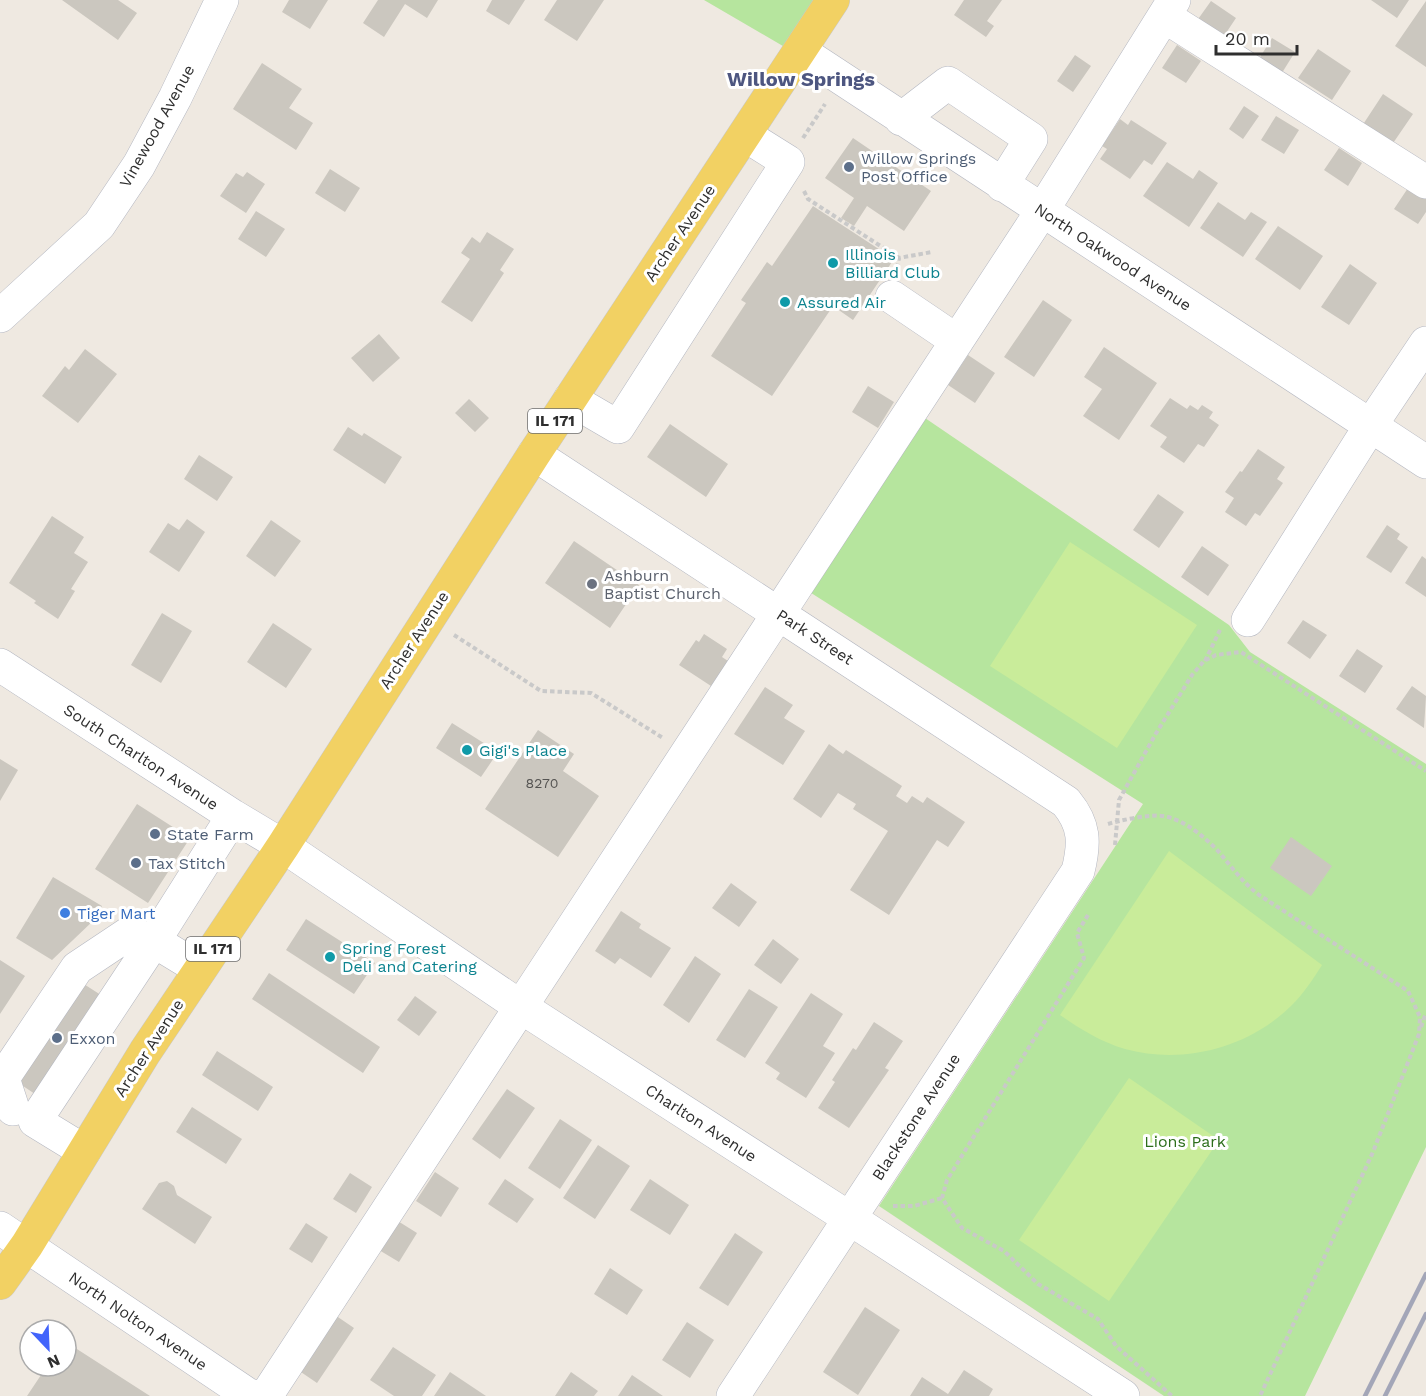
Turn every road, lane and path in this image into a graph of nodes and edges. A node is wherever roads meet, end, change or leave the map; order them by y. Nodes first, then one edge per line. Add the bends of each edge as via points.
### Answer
1 (222, 0) edge
2 (833, 0) edge
3 (1169, 8) edge
4 (800, 51) junction
5 (831, 96) dead end
6 (817, 117) dead end
7 (901, 118) junction
8 (745, 135) junction
9 (1426, 182) edge
10 (1002, 185) junction
11 (808, 199) dead end
12 (1042, 211) junction
13 (932, 252) dead end
14 (899, 258) junction
15 (892, 297) joint
16 (0, 316) edge
17 (957, 341) junction
18 (1426, 343) edge
19 (570, 399) junction
20 (1371, 425) junction
21 (534, 454) junction
22 (1426, 462) edge
23 (778, 614) junction
24 (428, 618) junction
25 (1248, 620) dead end
26 (0, 665) edge
27 (687, 753) junction
28 (1426, 771) edge
29 (233, 816) junction
30 (1118, 821) junction
31 (1082, 833) junction
32 (283, 846) junction
33 (1114, 849) dead end
34 (1093, 906) dead end
35 (154, 941) junction
36 (200, 969) junction
37 (521, 1007) junction
38 (1426, 1013) edge
39 (1419, 1034) junction
40 (16, 1120) edge
41 (84, 1151) junction
42 (942, 1198) junction
43 (855, 1209) junction
44 (0, 1228) edge
45 (27, 1245) junction
46 (0, 1283) edge
47 (250, 1396) edge
48 (266, 1396) edge
49 (732, 1396) edge
50 (1123, 1396) edge
51 (1172, 1396) edge
52 (1260, 1396) edge

1 - 16 street, Vinewood Avenue via 143,157 99,225
2 - 4 main road, Archer Avenue / IL 171
3 - 9 street
3 - 12 street
4 - 7 street, North Oakwood Avenue
4 - 8 main road, Archer Avenue / IL 171
5 - 6 path
7 - 10 street, North Oakwood Avenue
7 - 10 street via 948,83 1031,139
8 - 19 main road, Archer Avenue / IL 171
8 - 19 street via 788,162 618,428
10 - 12 street, North Oakwood Avenue
11 - 14 path
12 - 17 street
12 - 20 street, North Oakwood Avenue
13 - 14 path
14 - 15 path
15 - 17 street
17 - 23 street
18 - 20 street
19 - 21 main road, Archer Avenue / IL 171
20 - 22 street, North Oakwood Avenue
20 - 25 street
21 - 23 street, Park Street
21 - 24 main road, Archer Avenue / IL 171
23 - 27 street
23 - 31 street, Park Street via 1066,802 1077,815
24 - 27 path via 541,691 591,693
24 - 32 main road, Archer Avenue / IL 171
26 - 29 street, South Charlton Avenue
27 - 37 street
28 - 30 path via 1241,652 1229,652 1204,662 1192,675 1119,800
29 - 32 street, South Charlton Avenue
29 - 35 street
30 - 31 path
30 - 33 path
30 - 39 path via 1162,816 1179,821 1204,838 1259,895 1408,991 1420,1017
31 - 43 street, Blackstone Avenue via 1083,852 1077,871
32 - 36 main road, Archer Avenue / IL 171
32 - 37 street, Charlton Avenue
34 - 42 path via 1077,933 1084,958 947,1180
35 - 36 street
35 - 40 street
35 - 40 street via 128,934 77,968 3,1078
36 - 41 main road, Archer Avenue / IL 171
37 - 43 street, Charlton Avenue
37 - 48 street
38 - 39 path
39 - 52 path via 1373,1152
40 - 41 street
41 - 45 main road, Archer Avenue / IL 171
42 - 43 path via 914,1206
42 - 51 path via 962,1228 1004,1251 1038,1284 1098,1319 1116,1347
43 - 49 street, Blackstone Avenue
43 - 50 street, Charlton Avenue
44 - 45 street, North Nolton Avenue
45 - 46 main road, Archer Avenue / IL 171
45 - 47 street, North Nolton Avenue

